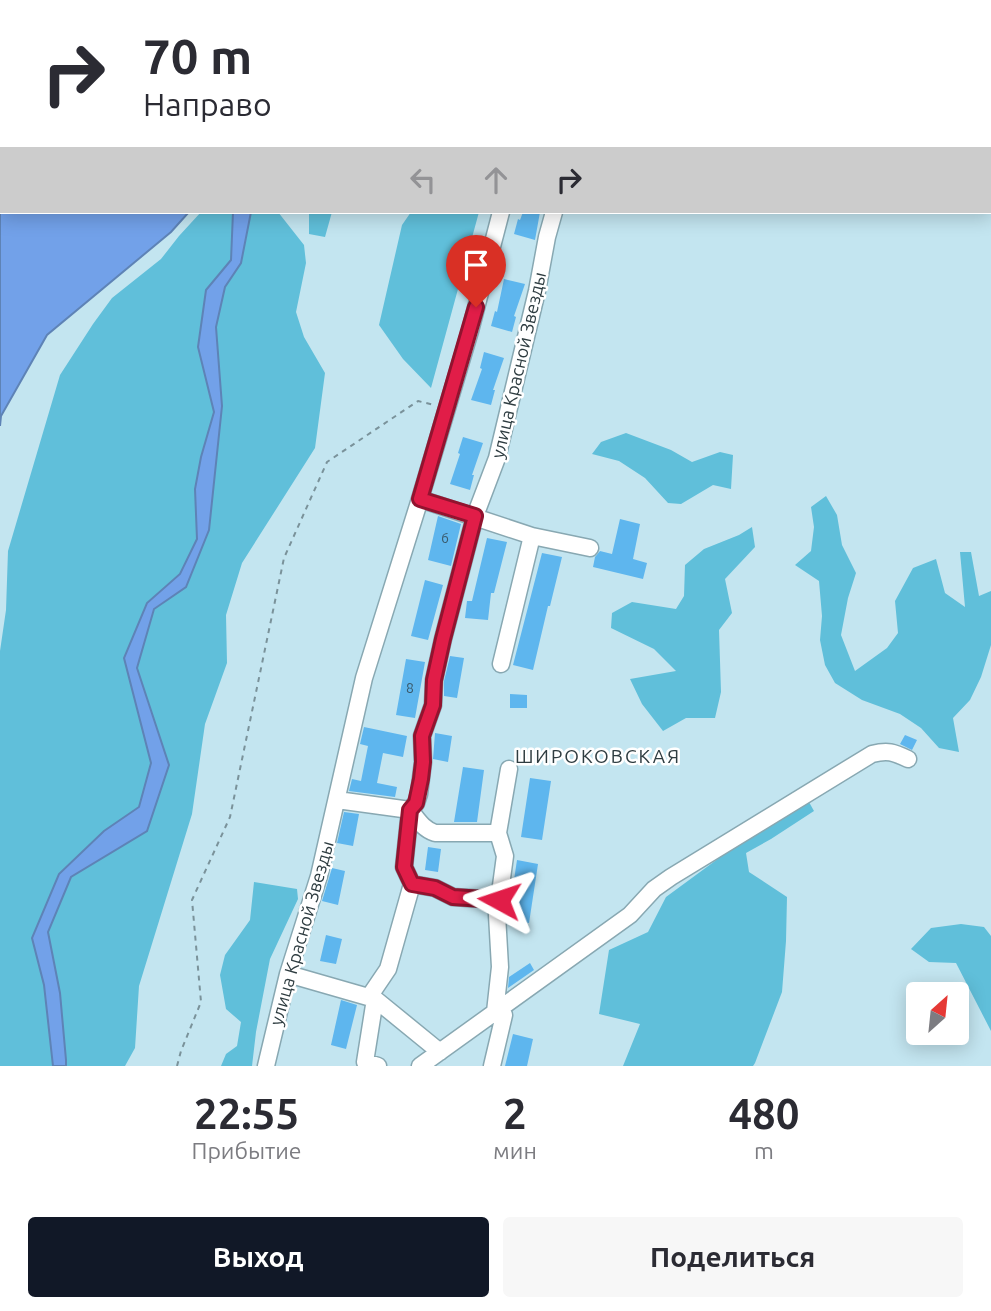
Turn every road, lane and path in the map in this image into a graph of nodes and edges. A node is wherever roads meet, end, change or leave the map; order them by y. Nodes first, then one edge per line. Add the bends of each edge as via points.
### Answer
1 (500, 214) edge
2 (553, 214) edge
3 (447, 408) junction
4 (420, 499) junction
5 (475, 516) junction
6 (532, 536) junction
7 (590, 548) dead end
8 (501, 664) dead end
9 (908, 759) dead end
10 (509, 769) dead end
11 (337, 800) junction
12 (410, 810) junction
13 (498, 833) junction
14 (412, 884) junction
15 (499, 900) junction
16 (288, 974) junction
17 (372, 998) junction
18 (495, 1012) junction
19 (440, 1052) junction
20 (177, 1066) edge
21 (266, 1066) edge
22 (377, 1066) edge
23 (420, 1066) edge
24 (492, 1066) edge

1 - 3 street, улица Красной Звезды
2 - 5 street, улица Красной Звезды via 497,458
3 - 4 street, улица Красной Звезды
3 - 20 path via 418,401 327,462 284,558 230,817 191,900 201,1002
4 - 5 street
4 - 11 street, улица Красной Звезды via 364,678
5 - 6 street
5 - 12 street, улица Красной Звезды via 443,639 433,705 422,736 421,779
6 - 7 street
6 - 8 street
9 - 18 street via 883,751 838,774 671,877 630,915
10 - 13 street
11 - 12 street
11 - 16 street, улица Красной Звезды
12 - 13 street via 435,834
12 - 14 street, улица Красной Звезды via 404,867
13 - 15 street via 505,856
14 - 15 street via 453,897
14 - 17 street via 388,970
15 - 18 street
16 - 17 street
16 - 21 street, улица Красной Звезды
17 - 19 street
17 - 22 street via 365,1062
18 - 19 street
18 - 24 street via 504,1015
19 - 23 street

